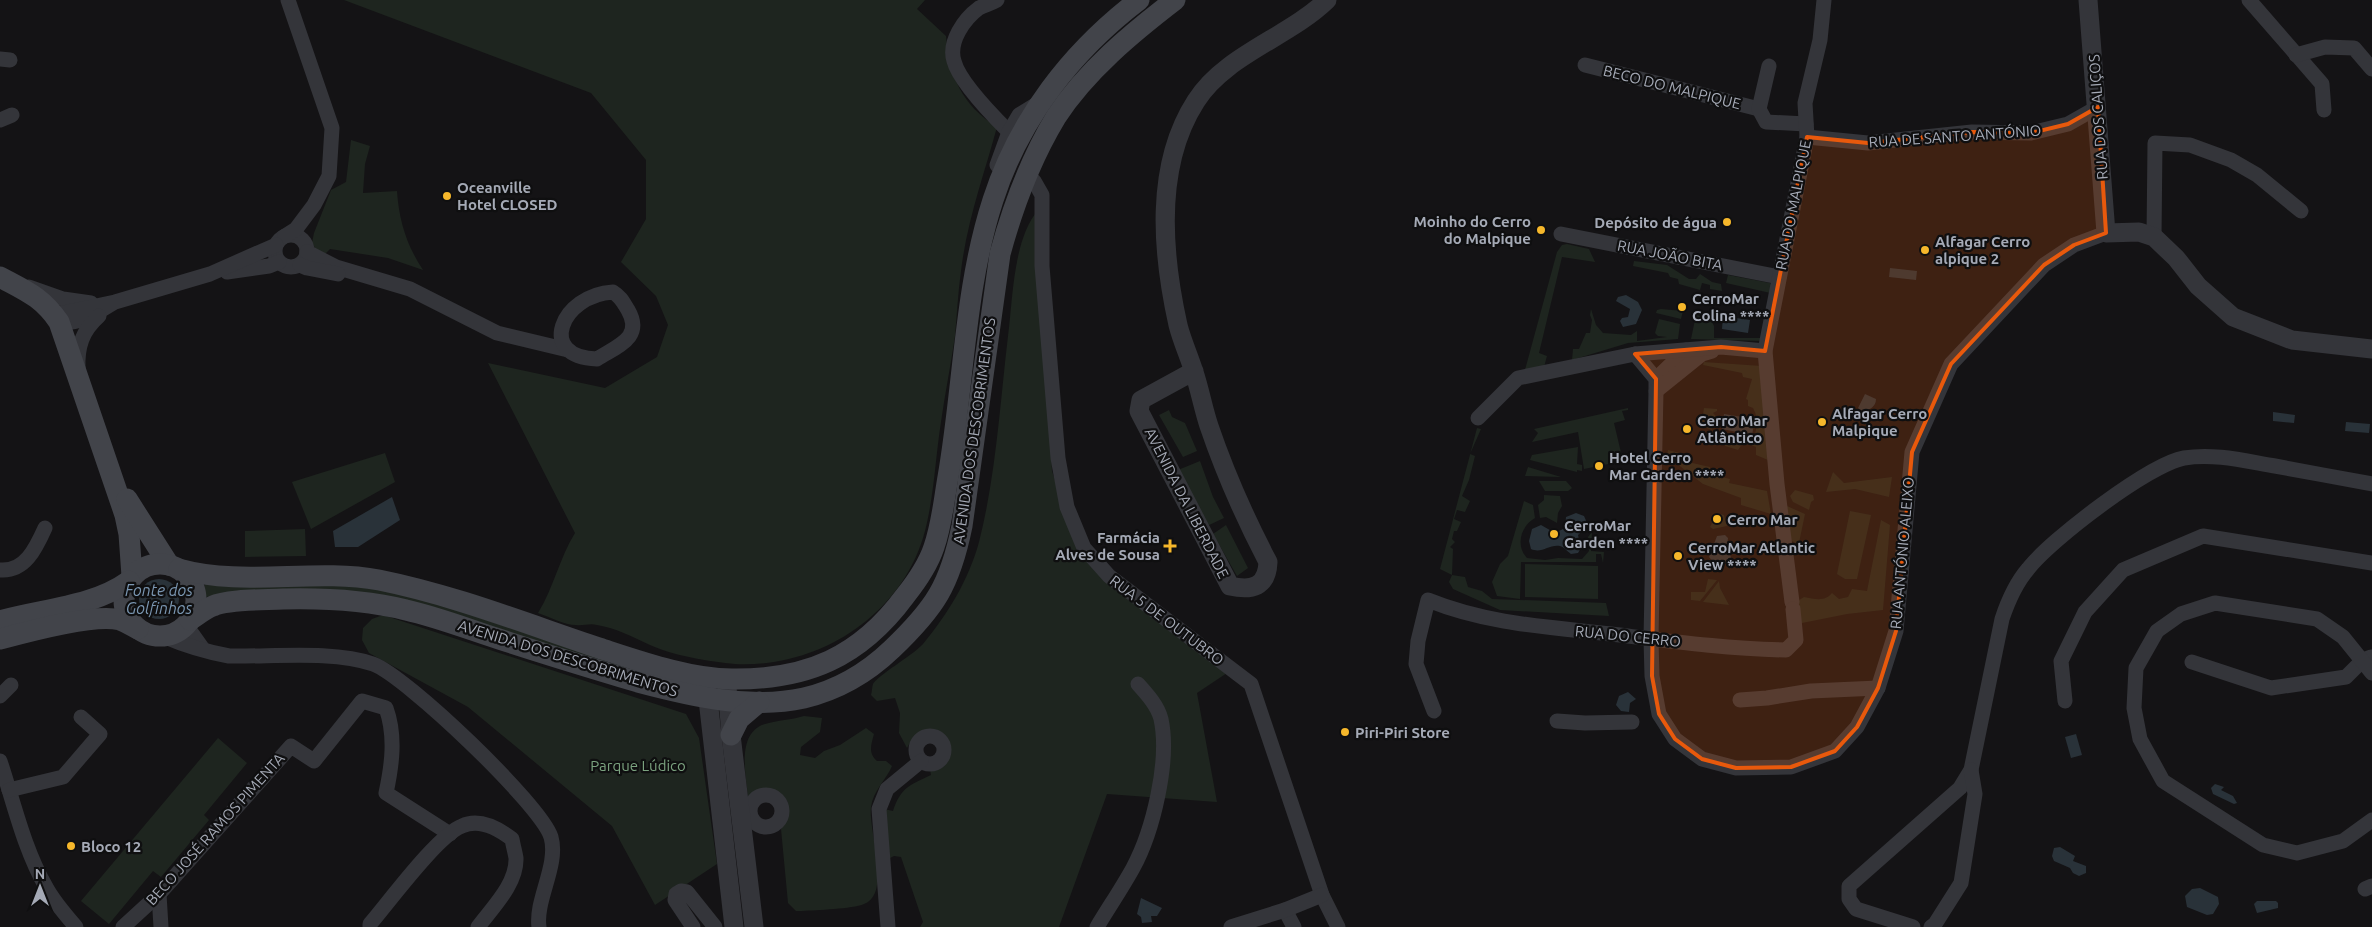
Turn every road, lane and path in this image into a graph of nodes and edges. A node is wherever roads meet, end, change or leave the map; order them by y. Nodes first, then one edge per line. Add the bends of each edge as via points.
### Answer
1 (288, 0) edge
2 (997, 0) edge
3 (1139, 0) edge
4 (1175, 0) edge
5 (1327, 0) edge
6 (1824, 0) edge
7 (2088, 0) edge
8 (2252, 1) edge
9 (2296, 55) junction
10 (1585, 65) dead end
11 (1769, 66) dead end
12 (2372, 69) edge
13 (1043, 100) junction
14 (2098, 107) junction
15 (1759, 109) junction
16 (2324, 110) dead end
17 (1806, 130) junction
18 (1009, 132) junction
19 (1034, 181) dead end
20 (1000, 182) junction
21 (314, 205) junction
22 (2301, 211) dead end
23 (2106, 233) junction
24 (1561, 234) dead end
25 (2154, 237) junction
26 (281, 240) junction
27 (305, 255) junction
28 (279, 262) junction
29 (210, 274) junction
30 (0, 277) edge
31 (1779, 277) junction
32 (410, 289) junction
33 (115, 302) junction
34 (59, 322) junction
35 (562, 325) junction
36 (537, 341) junction
37 (1721, 347) junction
38 (568, 350) junction
39 (1686, 350) junction
40 (2372, 350) edge
41 (1765, 351) junction
42 (1635, 354) junction
43 (1194, 371) junction
44 (79, 383) junction
45 (1656, 385) junction
46 (1478, 418) dead end
47 (107, 464) junction
48 (2372, 484) edge
49 (44, 528) dead end
50 (2372, 563) edge
51 (174, 567) junction
52 (0, 570) edge
53 (131, 578) junction
54 (1792, 606) joint
55 (0, 621) edge
56 (188, 623) junction
57 (153, 634) junction
58 (1651, 638) junction
59 (0, 640) edge
60 (203, 649) junction
61 (2368, 658) edge
62 (2192, 662) dead end
63 (2372, 673) edge
64 (705, 676) junction
65 (727, 679) junction
66 (1138, 684) dead end
67 (11, 685) dead end
68 (1878, 688) junction
69 (0, 696) edge
70 (706, 697) junction
71 (1740, 700) dead end
72 (728, 701) junction
73 (2065, 701) dead end
74 (759, 702) junction
75 (1434, 711) dead end
76 (81, 717) dead end
77 (1557, 721) dead end
78 (1632, 722) dead end
79 (731, 735) junction
80 (0, 761) edge
81 (920, 761) dead end
82 (1967, 788) junction
83 (9, 790) junction
84 (2372, 820) edge
85 (450, 834) junction
86 (159, 894) junction
87 (1322, 896) junction
88 (1285, 910) junction
89 (756, 922) edge
90 (134, 924) edge
91 (1886, 924) edge
92 (732, 925) edge
93 (1239, 926) edge
94 (76, 927) edge
95 (161, 927) edge
96 (370, 927) edge
97 (478, 927) edge
98 (539, 927) edge
99 (692, 927) edge
100 (715, 927) edge
101 (888, 927) edge
102 (1097, 927) edge
103 (1294, 927) edge
104 (1338, 927) edge
105 (1912, 927) edge
106 (1930, 927) edge

1 - 21 street via 332,128 329,176
2 - 18 street via 979,8 956,34 954,62 990,113
3 - 13 main road, AVENIDA DOS DESCOBRIMENTOS via 1061,73
4 - 74 main road, AVENIDA DOS DESCOBRIMENTOS via 1135,31 1084,82 1057,116 1028,170 1000,254 962,526 956,558 941,592 921,621 856,678 806,697
5 - 43 street, AVENIDA DA LIBERDADE via 1217,75 1196,100 1180,130 1169,167 1165,224 1178,326
6 - 17 street, RUA DO MALPIQUE via 1820,40 1805,102
7 - 14 street, RUA DOS CALIÇOS
8 - 9 street
9 - 12 street via 2325,47 2354,48
9 - 16 street via 2322,84
10 - 15 street, BECO DO MALPIQUE
11 - 15 street, BECO DO MALPIQUE
13 - 18 street via 1019,115
13 - 20 main road, AVENIDA DOS DESCOBRIMENTOS via 1010,153
14 - 17 street, RUA DE SANTO ANTÓNIO via 2068,124 2031,133 1972,132 1868,143
14 - 23 street, RUA DOS CALIÇOS
15 - 17 street, BECO DO MALPIQUE via 1766,122
17 - 31 street, RUA DO MALPIQUE
18 - 20 street via 996,162
19 - 87 street, RUA 5 DE OUTUBRO via 1042,195 1042,266 1057,448 1070,515 1084,548 1108,576 1251,684
20 - 65 main road, AVENIDA DOS DESCOBRIMENTOS via 978,254 941,519 934,549 920,576 886,622 839,658 792,674
21 - 26 street via 296,229
21 - 27 street via 305,234
22 - 25 street via 2257,175 2231,160 2190,144 2155,143
23 - 25 street, RUA ANTÓNIO ALEIXO via 2139,232
23 - 68 street, RUA ANTÓNIO ALEIXO via 2074,245 2044,265 1951,364 1912,452 1896,631
24 - 31 street, RUA JOÃO BITA
25 - 40 street via 2198,286 2233,317 2292,340
26 - 27 street via 291,235 301,238
26 - 28 street via 275,254
26 - 29 street
27 - 28 street via 287,267
27 - 32 street
27 - 32 street via 390,287
28 - 29 street
29 - 33 street
30 - 33 street via 63,299
30 - 34 main road via 34,295 48,306
31 - 41 street, RUA DO MALPIQUE
32 - 36 street via 498,333
33 - 34 street via 63,313
33 - 44 street via 82,334 78,354
34 - 44 main road
35 - 36 street
35 - 38 street via 562,339
35 - 38 street via 572,309 602,293 613,292 620,297 633,320 634,331 629,338 597,360 576,357
36 - 38 street
37 - 39 street
37 - 41 street
37 - 45 street via 1702,354
39 - 42 street
39 - 45 street
41 - 54 street, RUA DO MALPIQUE
42 - 45 street
42 - 46 street via 1518,378
43 - 43 street, AVENIDA DA LIBERDADE via 1141,400 1139,411 1230,586 1243,589 1258,585 1263,580 1267,575 1268,562 1232,487 1209,426
44 - 47 main road
45 - 58 street, RUA ANTÓNIO ALEIXO
47 - 51 main road via 148,533
47 - 53 main road via 129,534
48 - 82 street via 2233,459 2184,458 2149,473 2052,542 2017,584 2002,619
49 - 52 street via 23,564
50 - 73 street via 2203,536 2122,570 2085,612 2061,661
51 - 53 main road via 149,565
51 - 56 main road via 192,583 196,592
51 - 64 main road, AVENIDA DOS DESCOBRIMENTOS via 200,575 333,575 378,580 426,592 643,663
53 - 55 main road via 114,592
53 - 57 main road via 124,592 127,615 133,624
54 - 58 street, RUA DO CERRO via 1796,640 1786,650 1742,649
56 - 57 main road via 171,634
56 - 60 street
56 - 70 main road, AVENIDA DOS DESCOBRIMENTOS via 214,605 247,601 363,602 406,610 578,665
57 - 59 main road via 119,620 89,621 42,628
57 - 60 street
58 - 68 street, RUA ANTÓNIO ALEIXO via 1652,676 1659,714 1675,739 1702,759 1736,768 1791,768 1835,751 1857,727
58 - 75 street, RUA DO CERRO via 1493,621 1428,600 1416,664
60 - 98 street via 215,654 352,660 373,664 392,674 422,698 536,813 551,838 551,866 542,898
61 - 62 street via 2346,677 2271,688
61 - 63 street
61 - 84 street via 2317,619 2215,603 2180,614 2157,631 2136,668 2134,708 2140,739 2163,781 2264,845 2297,853 2343,840
64 - 65 main road, AVENIDA DOS DESCOBRIMENTOS
64 - 70 street
65 - 72 street
66 - 102 street via 1151,698 1161,718 1163,766 1155,810 1134,866
67 - 69 street
68 - 71 street via 1811,691
70 - 72 main road, AVENIDA DOS DESCOBRIMENTOS
70 - 92 street
72 - 74 main road, AVENIDA DOS DESCOBRIMENTOS
72 - 79 street
74 - 79 main road via 739,719
76 - 83 street via 100,734 63,777
77 - 78 street via 1585,724
79 - 89 street
80 - 83 street
81 - 101 street via 887,789 879,809
82 - 91 street via 1849,886 1849,899 1856,909
82 - 106 street via 1961,883
83 - 94 street via 45,886
85 - 86 street, BECO JOSÉ RAMOS PIMENTA via 386,794 393,758 390,718 386,708 362,701 314,761 291,746
85 - 96 street via 422,862
85 - 97 street via 463,825 479,824 498,828 512,839 516,860 510,881
86 - 90 street, BECO JOSÉ RAMOS PIMENTA
86 - 95 street
87 - 88 street
87 - 104 street, RUA 5 DE OUTUBRO
88 - 93 street
88 - 103 street
91 - 105 street
99 - 100 street via 675,900 680,891 687,892

